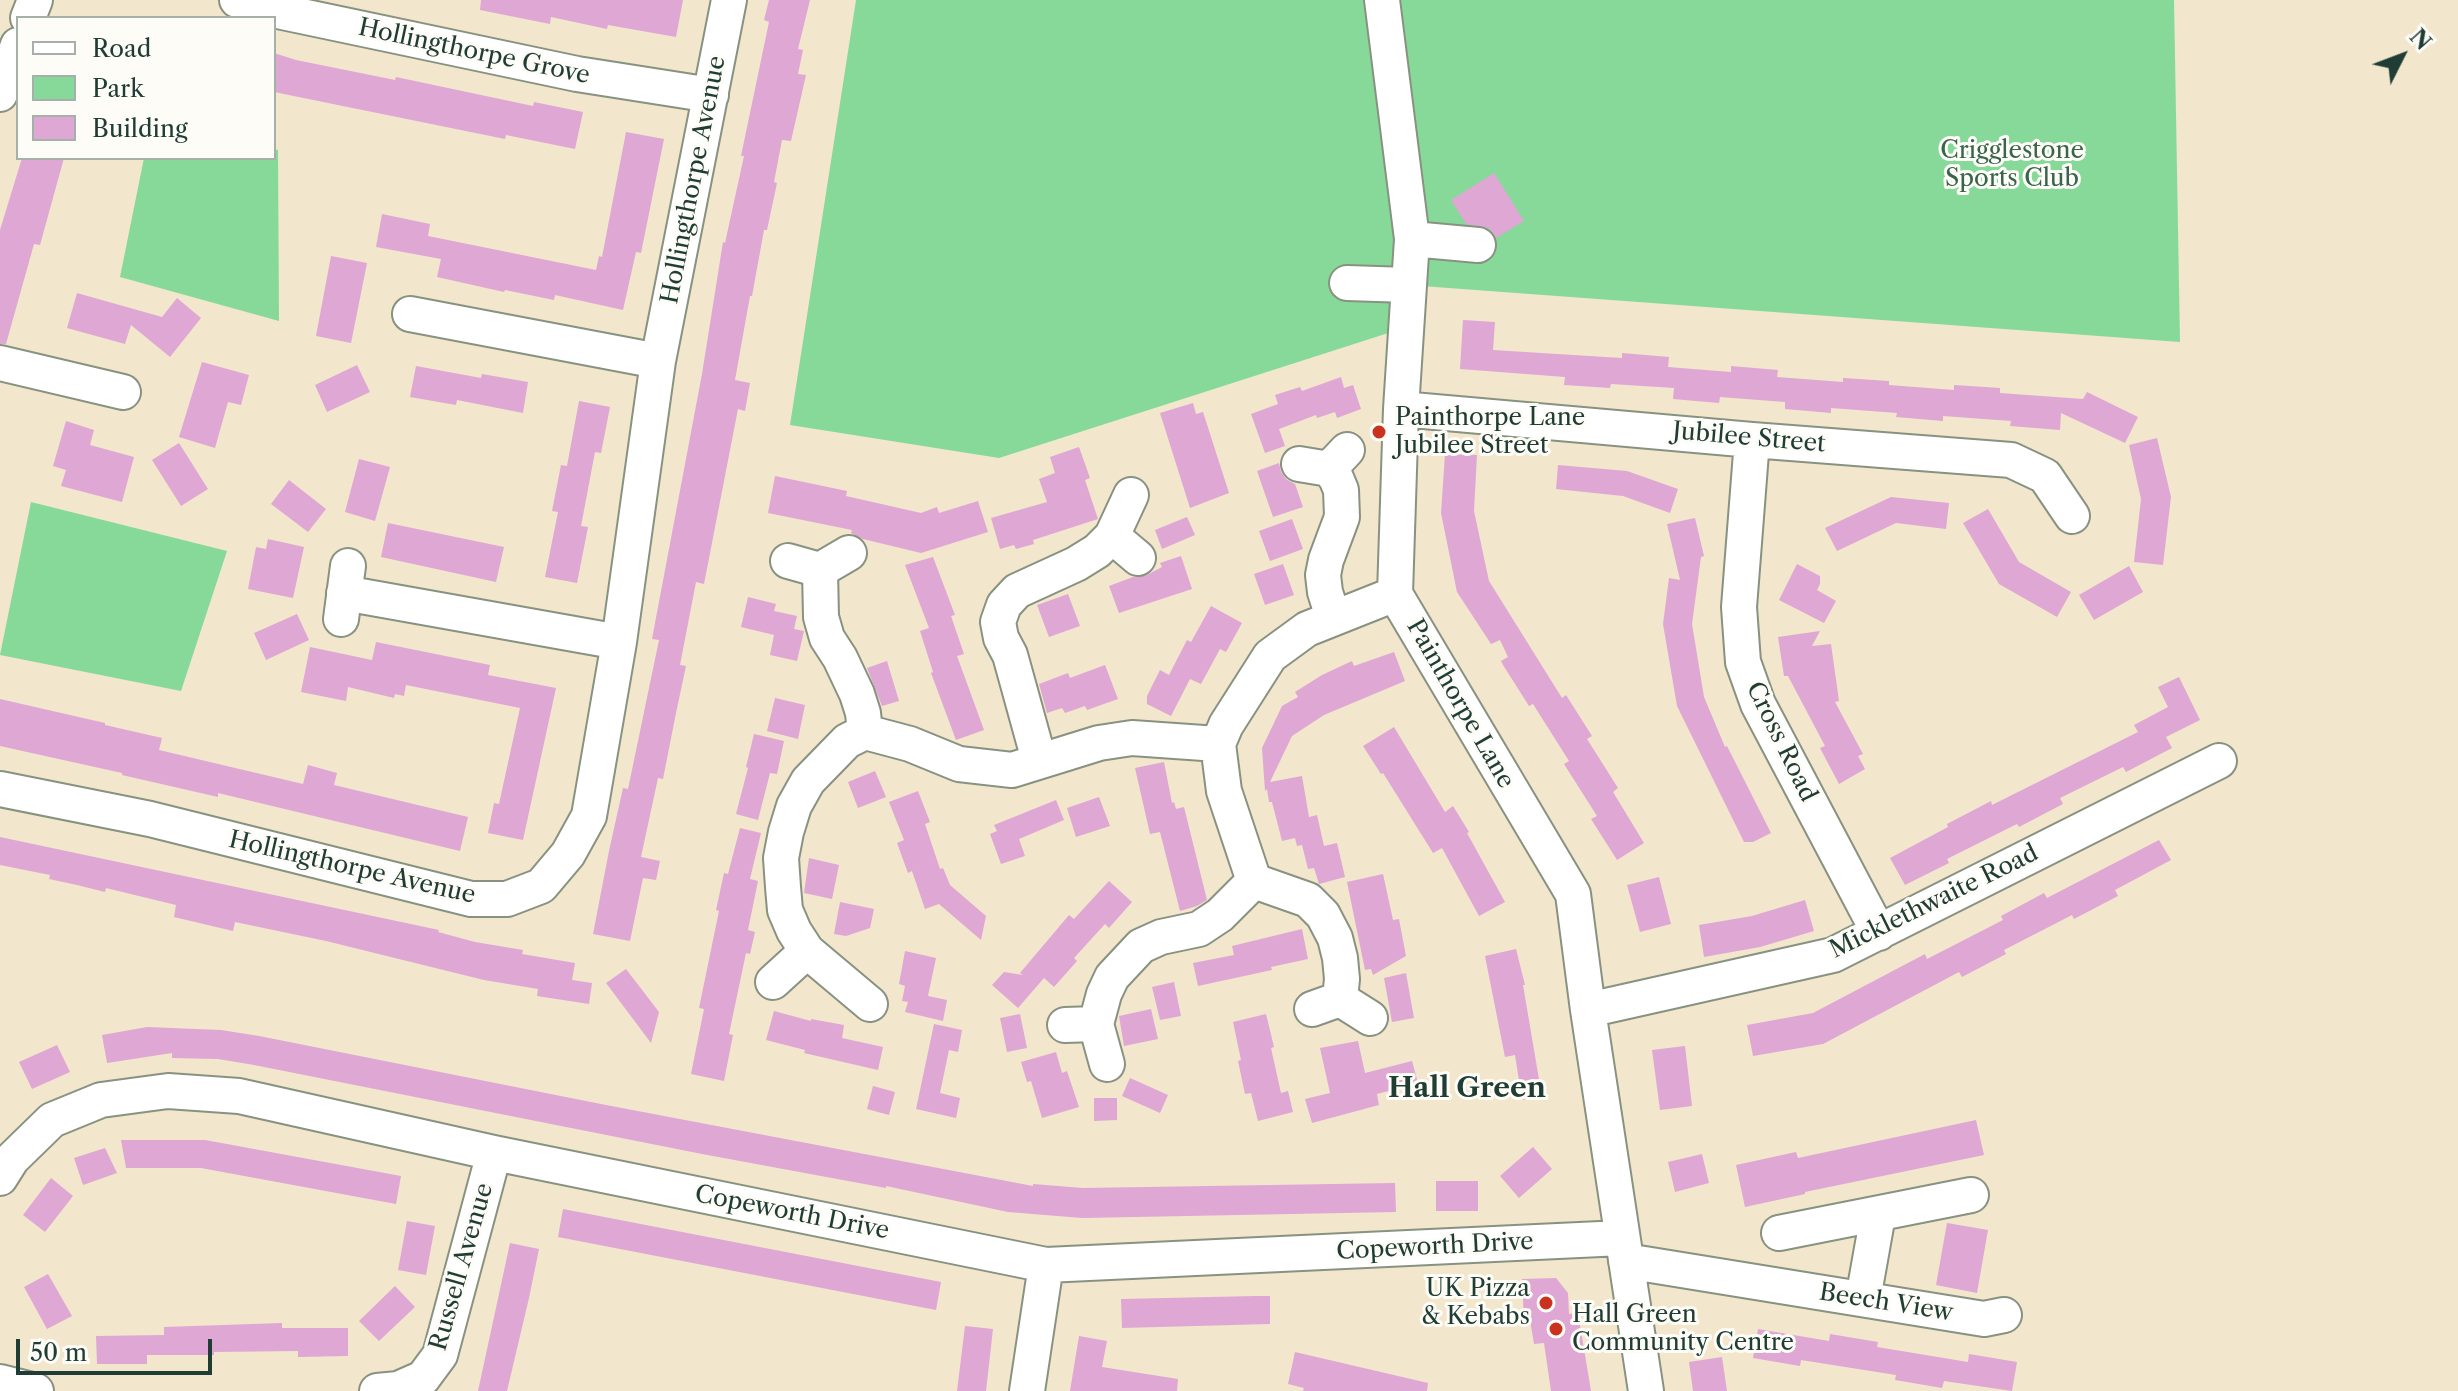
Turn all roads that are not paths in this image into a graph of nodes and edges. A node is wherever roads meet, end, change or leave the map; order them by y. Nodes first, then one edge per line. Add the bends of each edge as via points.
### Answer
1 (237, 0) edge
2 (729, 0) edge
3 (1382, 0) edge
4 (16, 50) edge
5 (0, 94) edge
6 (711, 95) junction
7 (1412, 239) junction
8 (1478, 245) dead end
9 (1347, 283) dead end
10 (1408, 285) junction
11 (404, 314) dead end
12 (658, 361) junction
13 (0, 363) edge
14 (126, 391) dead end
15 (1401, 409) junction
16 (1752, 440) junction
17 (1325, 461) dead end
18 (1131, 495) dead end
19 (2072, 516) dead end
20 (1112, 536) junction
21 (1138, 558) dead end
22 (819, 561) dead end
23 (344, 593) dead end
24 (1395, 594) junction
25 (1333, 617) junction
26 (619, 642) junction
27 (865, 732) junction
28 (1218, 744) junction
29 (1039, 760) junction
30 (2219, 761) dead end
31 (0, 789) edge
32 (1254, 881) junction
33 (1879, 933) junction
34 (807, 951) junction
35 (773, 982) dead end
36 (870, 1004) dead end
37 (1588, 1010) junction
38 (1370, 1018) dead end
39 (1107, 1064) dead end
40 (494, 1153) junction
41 (0, 1178) edge
42 (1971, 1195) dead end
43 (1878, 1215) junction
44 (1779, 1233) dead end
45 (1624, 1250) junction
46 (1046, 1265) junction
47 (1863, 1299) junction
48 (2004, 1315) dead end
49 (0, 1382) edge
50 (36, 1391) edge
51 (377, 1391) edge
52 (1027, 1391) edge
53 (1646, 1391) edge

1 - 6 street, Hollingthorpe Grove via 577,74
2 - 6 street, Hollingthorpe Avenue
3 - 7 street, Painthorpe Lane
4 - 5 street
6 - 12 street, Hollingthorpe Avenue
7 - 8 street
7 - 10 street, Painthorpe Lane
9 - 10 street
10 - 15 street, Painthorpe Lane
11 - 12 street
12 - 26 street, Hollingthorpe Avenue
13 - 14 street
15 - 16 street, Jubilee Street
15 - 24 street, Painthorpe Lane
16 - 19 street, Jubilee Street via 2011,460 2045,476
16 - 33 street, Cross Road via 1739,607 1743,662 1758,704
17 - 25 street via 1342,502 1323,575
18 - 20 street
20 - 21 street
20 - 29 street via 1076,564 1017,591 998,622
22 - 27 street via 821,617 857,694
23 - 26 street
24 - 25 street
24 - 37 street, Painthorpe Lane via 1573,894
25 - 28 street via 1270,656
26 - 31 street, Hollingthorpe Avenue via 589,816 568,854 541,886 507,899 471,899 150,819
27 - 29 street via 959,764 1012,770
27 - 34 street via 847,741 808,781 786,832 781,858 785,910
28 - 29 street via 1132,738
28 - 32 street via 1224,791
30 - 33 street, Micklethwaite Road
32 - 38 street via 1308,900 1323,915 1335,938 1342,979 1326,1004
32 - 39 street via 1199,929 1141,946 1112,977 1080,1025
33 - 37 street, Micklethwaite Road via 1833,955
34 - 35 street
34 - 36 street
37 - 45 street, Painthorpe Lane
40 - 41 street, Copeworth Drive via 239,1096 168,1091 101,1100 52,1120
40 - 46 street, Copeworth Drive
40 - 51 street, Russell Avenue via 440,1355 423,1378
42 - 43 street
43 - 44 street
43 - 47 street
45 - 46 street, Copeworth Drive
45 - 47 street, Beech View
45 - 53 street, Painthorpe Lane
46 - 52 street
47 - 48 street, Beech View via 1984,1319
49 - 50 street

